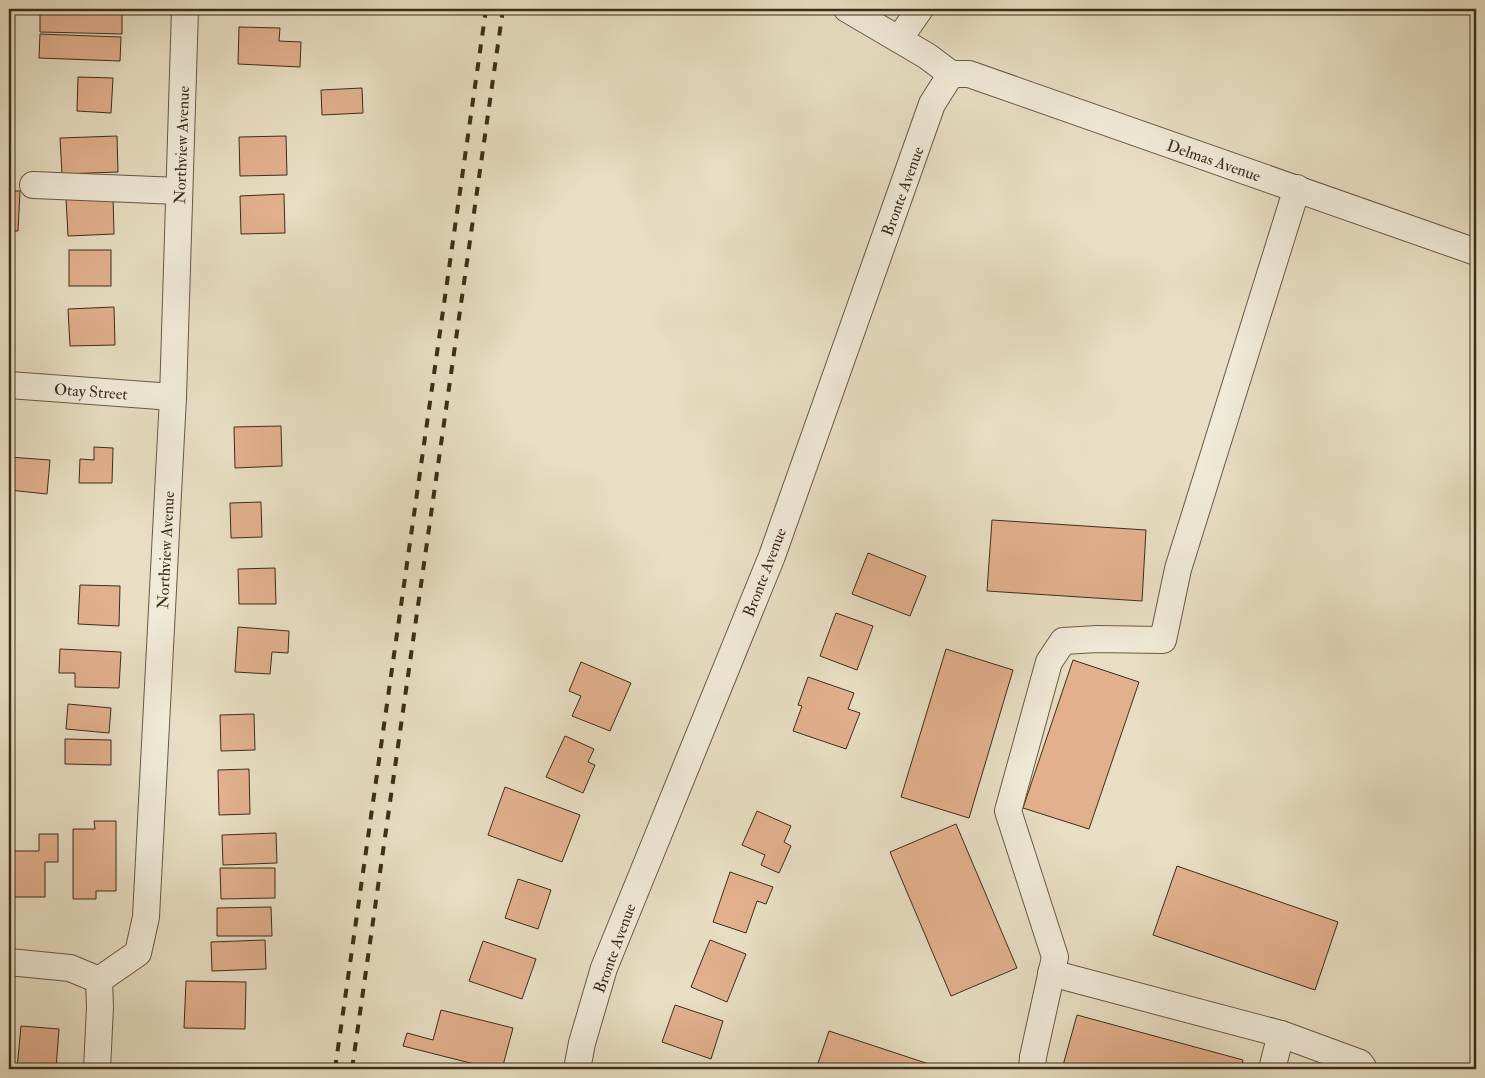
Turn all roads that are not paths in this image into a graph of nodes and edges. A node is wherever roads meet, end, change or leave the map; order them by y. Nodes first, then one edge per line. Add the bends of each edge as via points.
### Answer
1 (185, 9) edge
2 (847, 9) edge
3 (920, 9) edge
4 (899, 39) junction
5 (951, 74) junction
6 (33, 185) dead end
7 (1297, 188) junction
8 (179, 191) junction
9 (1476, 252) edge
10 (9, 385) edge
11 (173, 397) junction
12 (9, 962) edge
13 (1051, 973) junction
14 (99, 980) junction
15 (1281, 1034) junction
16 (96, 1069) edge
17 (577, 1069) edge
18 (1032, 1069) edge
19 (1272, 1069) edge
20 (1364, 1069) edge

1 - 8 street, Northview Avenue
2 - 4 street
3 - 4 street
4 - 5 street
5 - 7 street, Delmas Avenue via 969,74
5 - 17 street, Bronte Avenue via 932,104 772,556 604,968
6 - 8 street
7 - 9 street, Delmas Avenue
7 - 13 street via 1178,570 1163,640 1063,641 1049,662 1008,811 1055,957
8 - 11 street, Northview Avenue
10 - 11 street, Otay Street
11 - 14 street, Northview Avenue via 146,917 138,953
12 - 14 street via 70,968
13 - 15 street
13 - 18 street
14 - 16 street
15 - 19 street
15 - 20 street via 1360,1063

